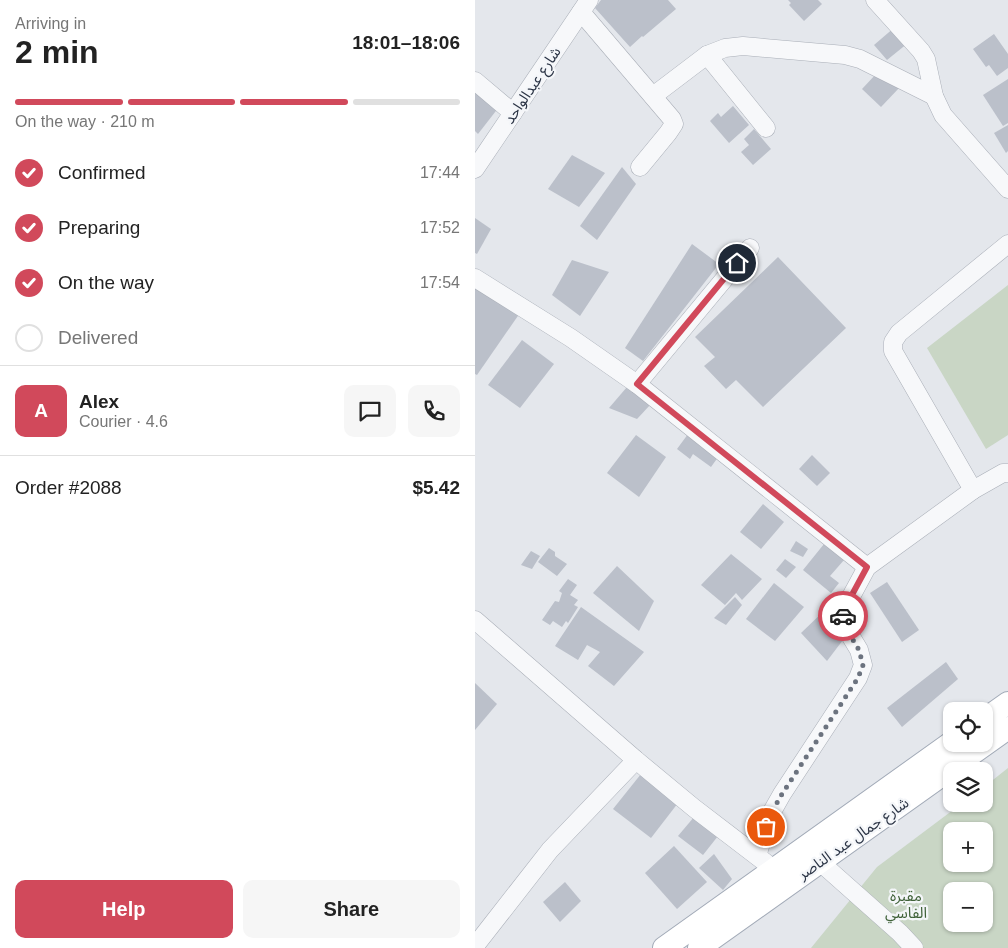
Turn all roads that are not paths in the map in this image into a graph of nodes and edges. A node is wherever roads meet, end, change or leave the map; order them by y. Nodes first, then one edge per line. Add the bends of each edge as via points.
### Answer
1 (875, 0) edge
2 (585, 6) edge
3 (707, 55) junction
4 (475, 81) edge
5 (653, 96) junction
6 (933, 96) junction
7 (513, 113) junction
8 (766, 128) dead end
9 (478, 157) edge
10 (640, 166) dead end
11 (1008, 189) edge
12 (1008, 244) edge
13 (750, 248) dead end
14 (475, 278) edge
15 (637, 384) junction
16 (1008, 473) edge
17 (973, 490) junction
18 (867, 567) junction
19 (475, 620) edge
20 (1008, 703) edge
21 (993, 714) edge
22 (1008, 728) edge
23 (943, 748) edge
24 (635, 760) junction
25 (820, 862) junction
26 (766, 863) junction
27 (475, 946) edge
28 (664, 948) edge
29 (699, 948) edge
30 (914, 948) edge

1 - 6 street via 921,50 926,59
2 - 5 street
2 - 7 street, شارع عبدالواحد
3 - 5 street
3 - 6 street via 743,46 845,55 860,59
3 - 8 street
4 - 7 street
5 - 10 street via 674,124
6 - 11 street via 943,116
7 - 9 street, شارع عبدالواحد
12 - 17 street via 893,342 893,351
13 - 15 street
14 - 15 street
15 - 18 street
16 - 17 street
17 - 18 street
18 - 26 street via 843,617 863,665 858,678 769,817
19 - 24 street
20 - 21 main road
22 - 25 main road, شارع جمال عبد الناصر
23 - 26 main road, شارع جمال عبد الناصر
24 - 26 street
24 - 27 street via 551,850
25 - 29 main road, شارع جمال عبد الناصر
25 - 30 street
26 - 28 main road, شارع جمال عبد الناصر

